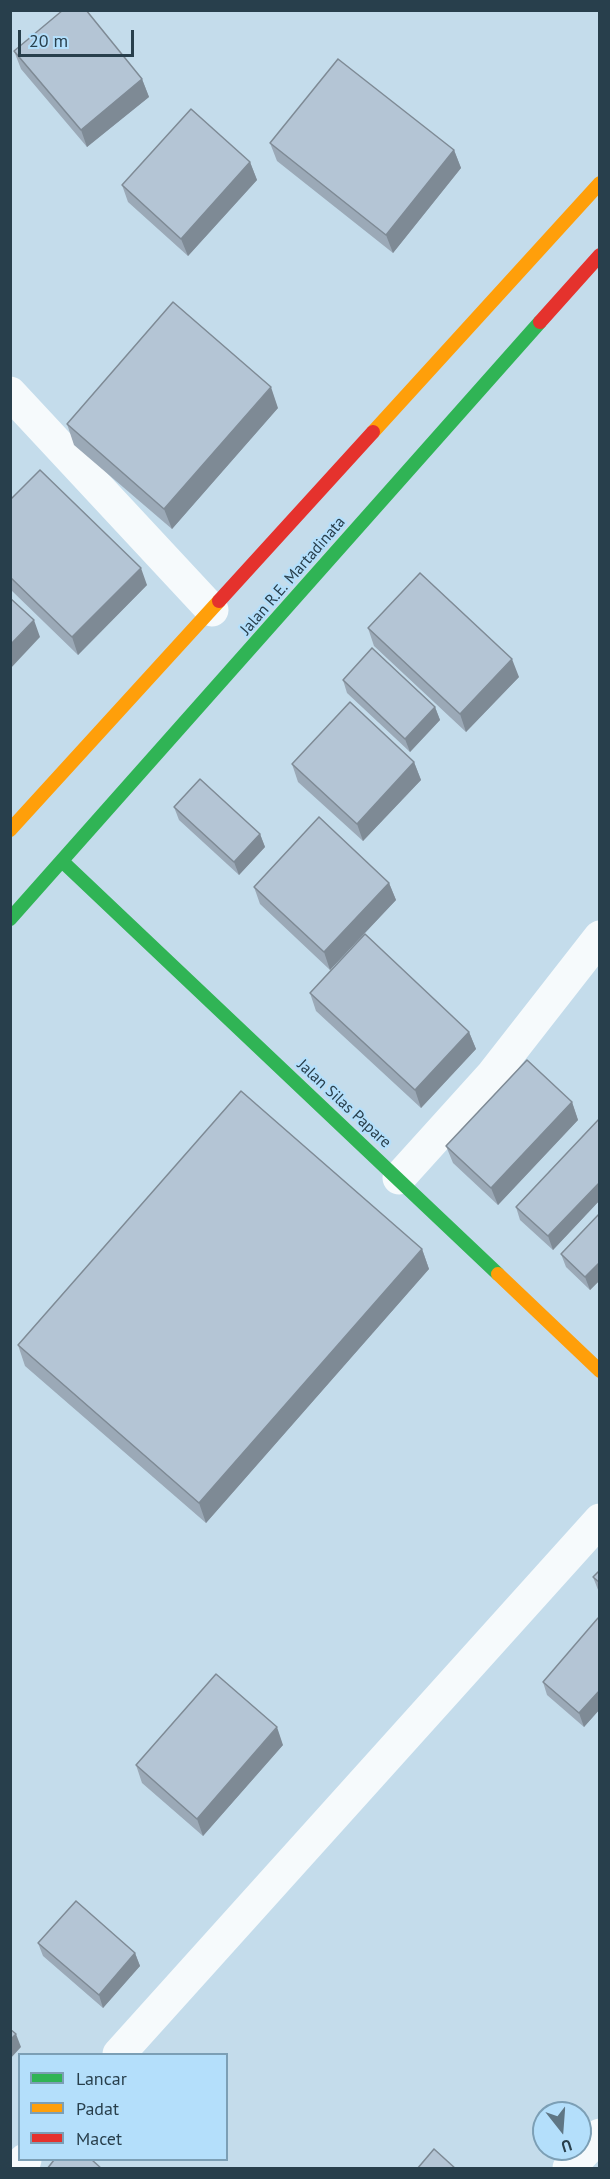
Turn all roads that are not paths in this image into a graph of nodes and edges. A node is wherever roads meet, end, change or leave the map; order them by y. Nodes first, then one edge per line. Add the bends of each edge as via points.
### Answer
1 (600, 183) edge
2 (600, 255) edge
3 (10, 393) edge
4 (212, 610) junction
5 (10, 830) edge
6 (63, 862) junction
7 (10, 919) edge
8 (600, 937) edge
9 (399, 1179) junction
10 (600, 1371) edge
11 (600, 1520) edge
12 (121, 2053) edge
13 (600, 2135) edge
14 (569, 2169) edge

1 - 4 main road
2 - 6 main road, Jalan R.E. Martadinata
3 - 4 street
4 - 5 main road
6 - 7 main road, Jalan R.E. Martadinata
6 - 9 main road, Jalan Silas Papare
8 - 9 street via 493,1074
9 - 10 main road, Jalan Silas Papare
11 - 12 street
13 - 14 street

